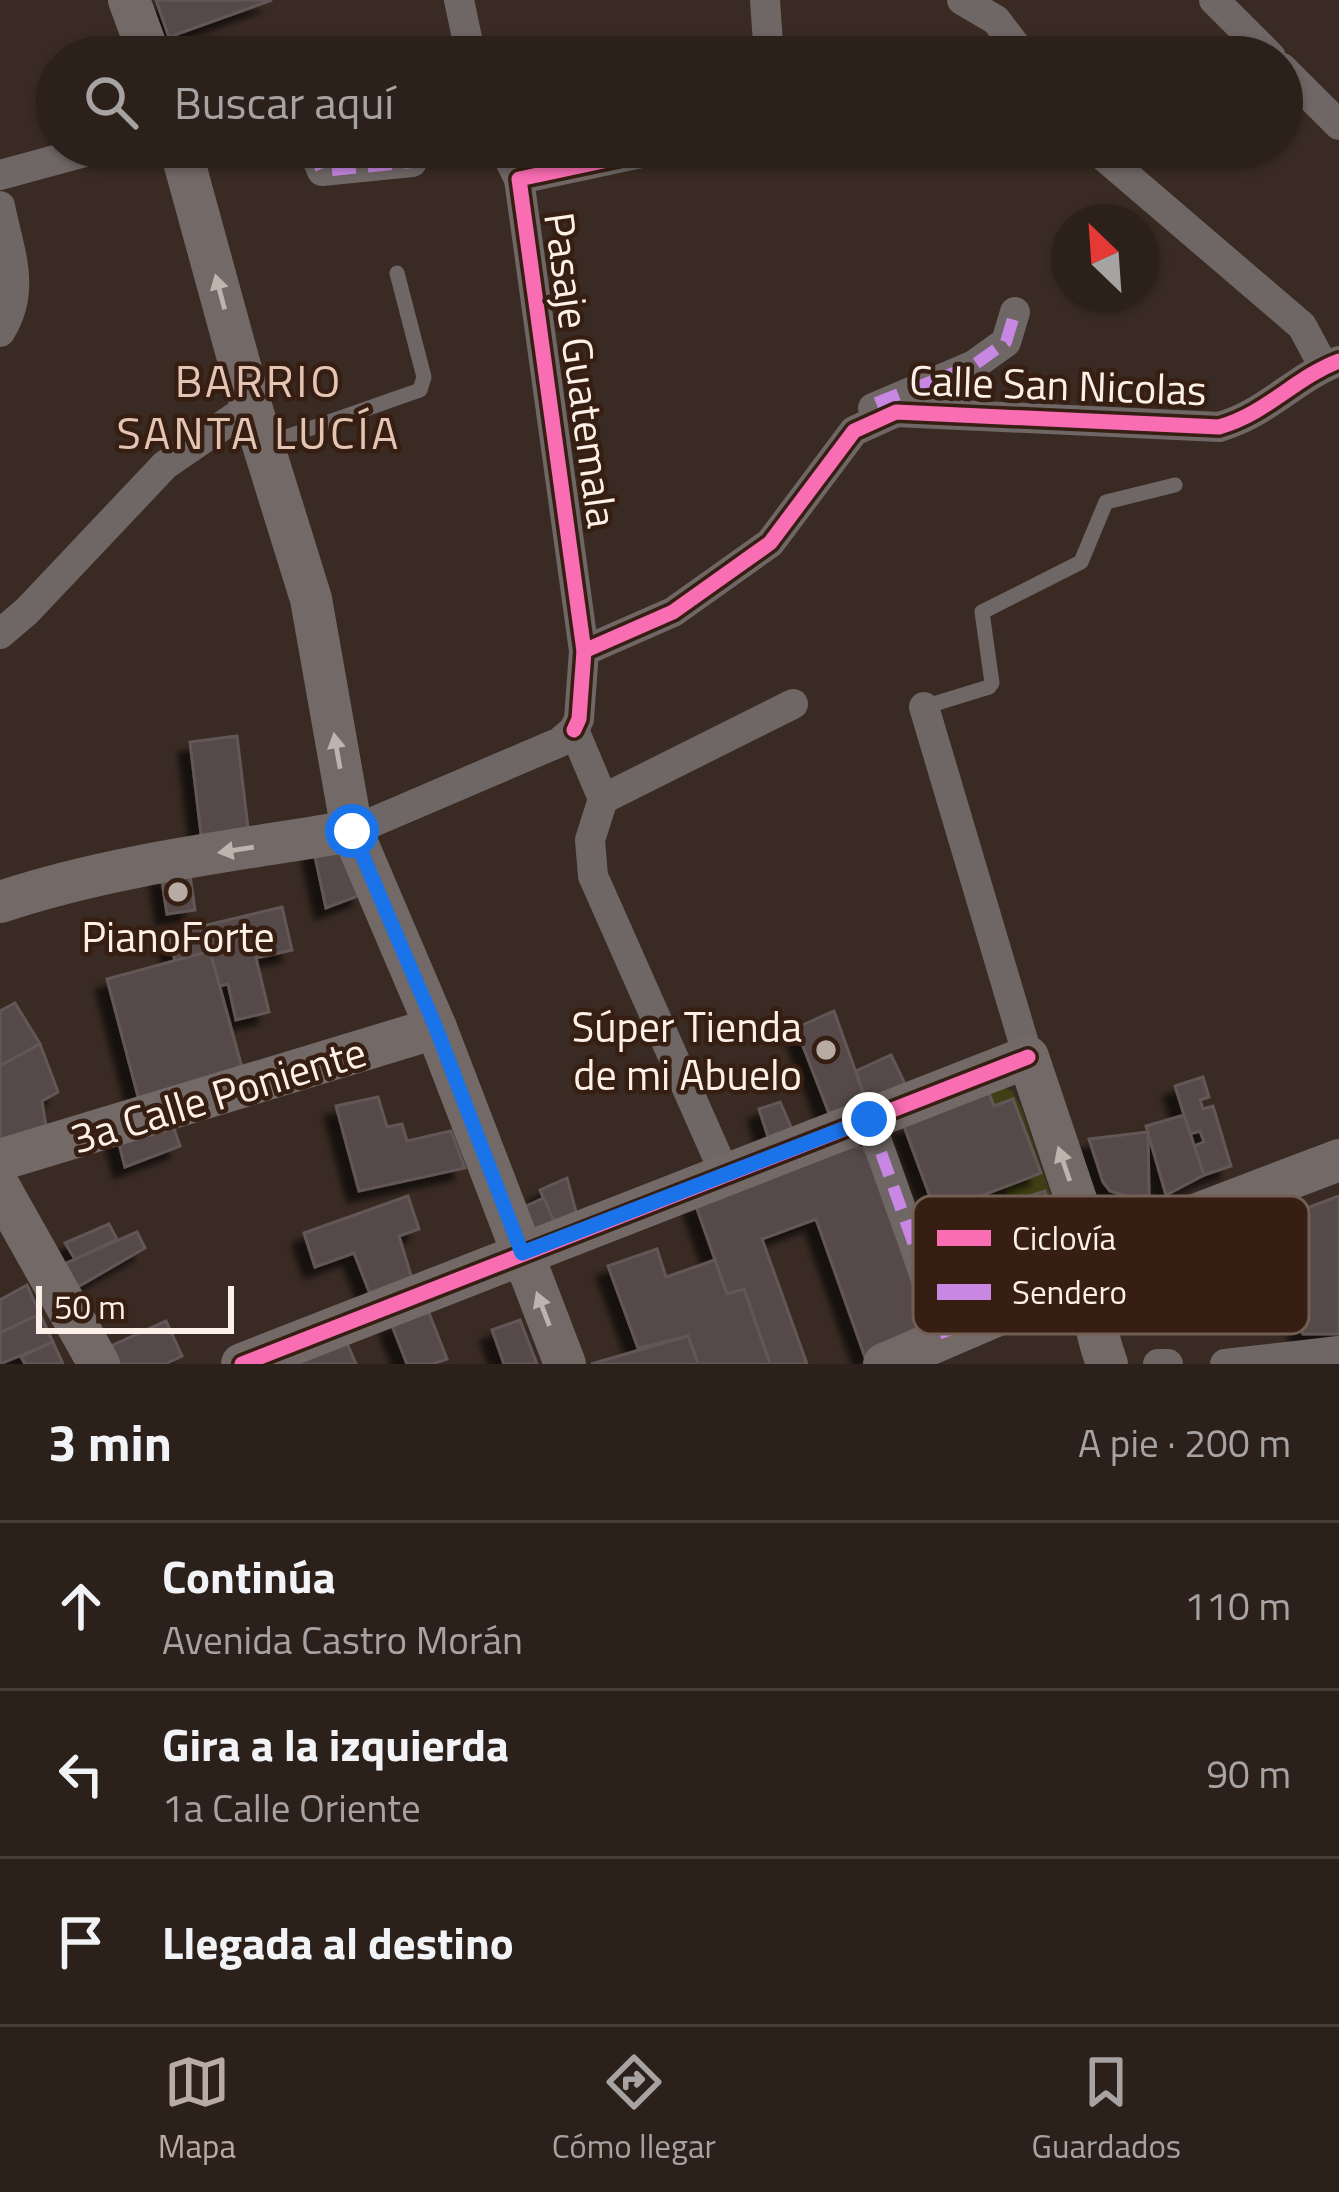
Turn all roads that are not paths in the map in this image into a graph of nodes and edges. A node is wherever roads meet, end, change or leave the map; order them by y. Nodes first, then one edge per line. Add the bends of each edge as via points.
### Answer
1 (129, 0) edge
2 (459, 0) edge
3 (765, 0) edge
4 (962, 0) edge
5 (1214, 0) edge
6 (142, 36) edge
7 (467, 36) edge
8 (768, 36) edge
9 (1008, 36) edge
10 (1250, 36) edge
11 (1303, 89) edge
12 (1339, 125) edge
13 (36, 166) edge
14 (187, 168) edge
15 (321, 168) edge
16 (349, 168) edge
17 (514, 168) edge
18 (571, 168) edge
19 (1118, 168) edge
20 (0, 176) edge
21 (520, 179) junction
22 (0, 206) edge
23 (397, 273) dead end
24 (1015, 312) dead end
25 (0, 332) edge
26 (1331, 364) edge
27 (875, 419) junction
28 (257, 426) junction
29 (1175, 485) dead end
30 (0, 634) edge
31 (584, 651) junction
32 (793, 704) dead end
33 (924, 707) joint
34 (574, 730) junction
35 (603, 799) junction
36 (352, 831) junction
37 (0, 902) edge
38 (436, 1028) junction
39 (1028, 1057) junction
40 (869, 1119) junction
41 (0, 1160) edge
42 (1339, 1160) edge
43 (725, 1174) junction
44 (0, 1187) edge
45 (1075, 1196) edge
46 (1241, 1196) edge
47 (913, 1242) edge
48 (522, 1253) junction
49 (946, 1334) edge
50 (953, 1334) edge
51 (1098, 1334) edge
52 (947, 1337) junction
53 (1332, 1356) edge
54 (99, 1364) edge
55 (242, 1364) edge
56 (565, 1364) edge
57 (884, 1364) edge
58 (1107, 1364) edge
59 (1158, 1364) edge
60 (1168, 1364) edge
61 (1225, 1364) edge

1 - 6 main road
2 - 7 street
3 - 8 street
4 - 9 street
5 - 10 street
11 - 12 street
13 - 20 street
28 -> 14 main road
15 - 16 street
17 - 21 street
18 - 21 street, Pasaje Guatemala
19 - 26 street via 1302,326
21 - 31 street, Pasaje Guatemala
22 - 25 street via 15,286 14,309
23 - 28 lane via 424,377 420,390
24 - 27 street via 1006,342 974,365 875,404
26 - 27 street, Calle San Nicolas via 1249,419 1219,428 896,412
27 - 31 street, Calle San Nicolas via 854,431 770,543 673,612
28 - 30 street via 165,465
36 -> 28 main road via 311,599
29 - 33 lane via 1106,502 1081,562 982,612 989,688
31 - 34 street
32 - 35 street
33 - 39 street
34 - 35 street
34 - 36 street
35 - 43 street via 590,840 593,876
36 -> 37 main road via 123,868
36 - 38 main road
38 - 41 main road, 3a Calle Poniente via 246,1092
38 - 48 main road
39 - 40 main road
45 -> 39 main road
40 - 43 main road
40 - 47 street
42 - 46 main road
43 - 48 main road
44 - 54 main road via 39,1233
48 - 55 main road
56 -> 48 main road
49 - 52 street
50 - 52 main road
51 - 58 main road
52 - 57 main road
53 - 61 street
59 - 60 street

